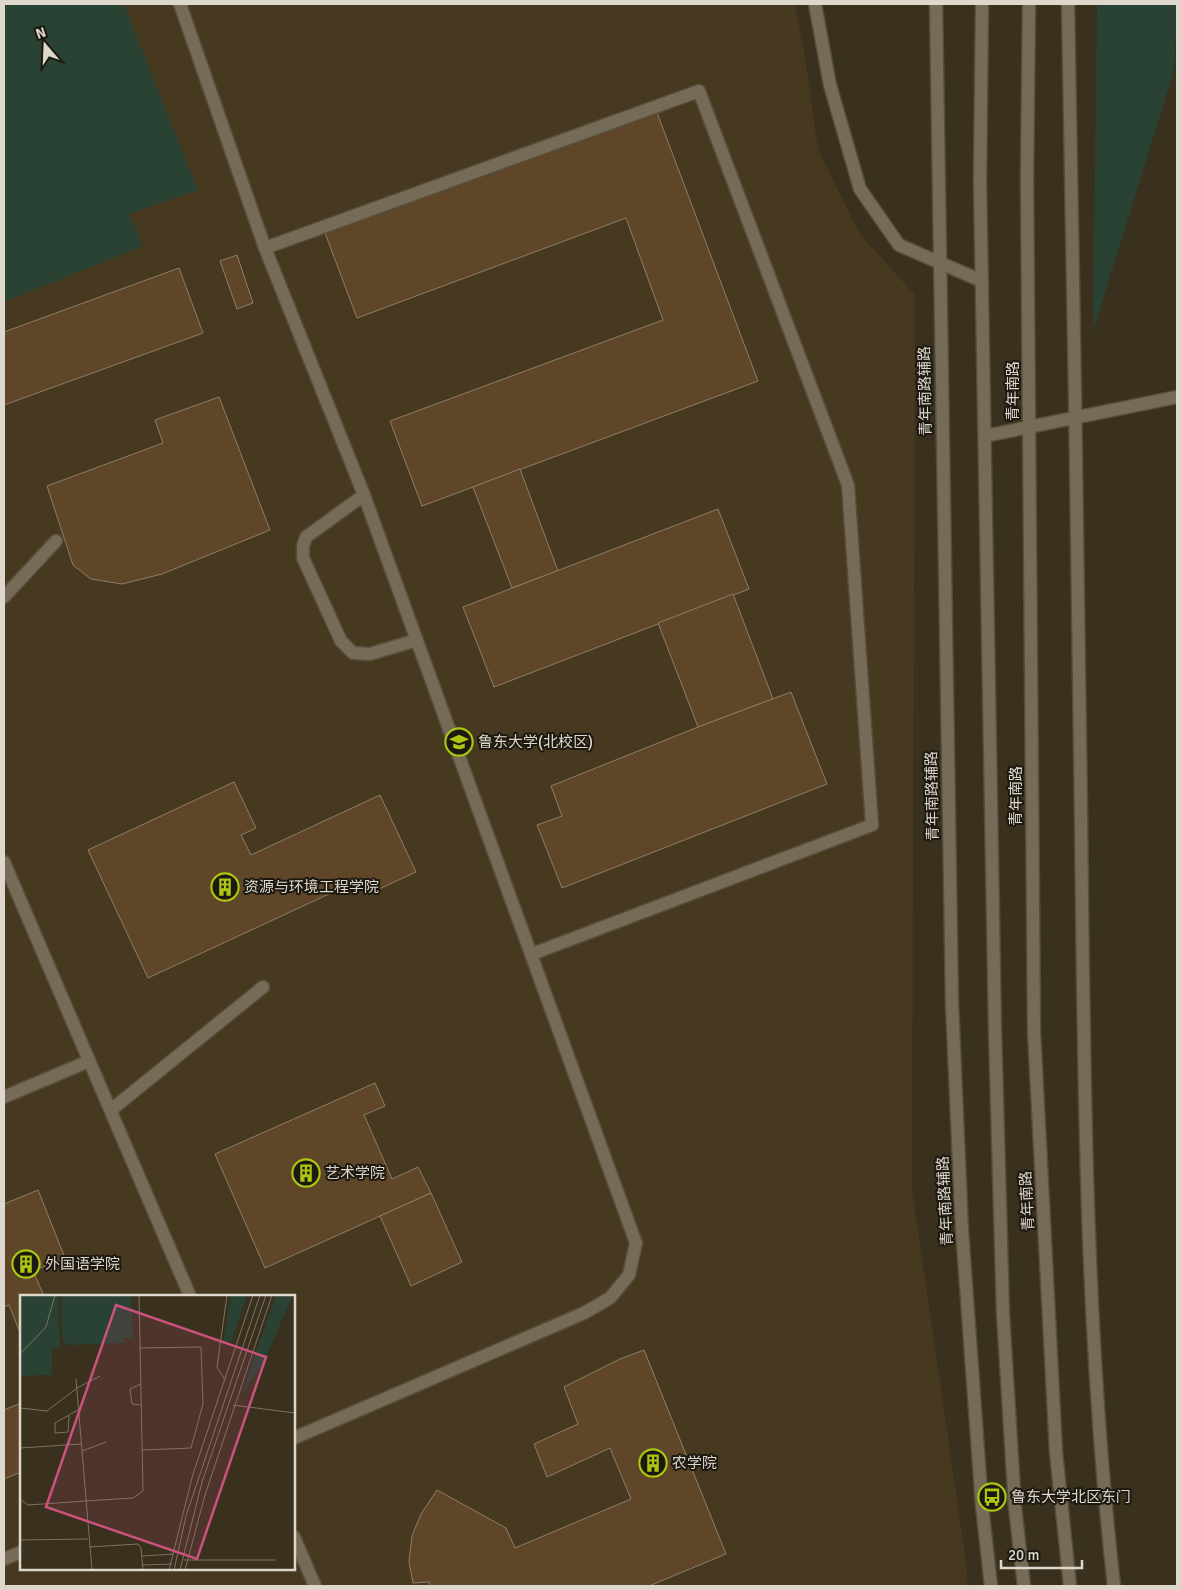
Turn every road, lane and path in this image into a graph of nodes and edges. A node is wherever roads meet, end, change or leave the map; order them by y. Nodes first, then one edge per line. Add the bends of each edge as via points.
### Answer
1 (180, 4) edge
2 (815, 4) edge
3 (936, 4) edge
4 (982, 4) edge
5 (1028, 4) edge
6 (1068, 4) edge
7 (265, 248) junction
8 (982, 282) junction
9 (1177, 397) edge
10 (1076, 418) junction
11 (1029, 428) junction
12 (985, 436) junction
13 (364, 495) junction
14 (56, 541) dead end
15 (4, 597) edge
16 (417, 640) junction
17 (4, 862) edge
18 (532, 954) junction
19 (263, 988) dead end
20 (89, 1061) junction
21 (4, 1097) edge
22 (111, 1110) junction
23 (190, 1295) edge
24 (295, 1438) edge
25 (295, 1539) edge
26 (20, 1552) edge
27 (4, 1559) edge
28 (315, 1586) edge
29 (991, 1586) edge
30 (1024, 1586) edge
31 (1070, 1586) edge
32 (1114, 1586) edge

1 - 7 main road
2 - 8 main road via 830,85 860,189 900,245
3 - 29 main road, 青年南路辅路 via 952,1004 962,1230
4 - 8 main road, 青年南路
5 - 11 main road, 青年南路
6 - 10 main road
7 - 13 main road
7 - 18 main road via 699,90 845,476 872,825
8 - 12 main road, 青年南路
9 - 10 main road
10 - 11 main road
10 - 32 main road via 1085,1122 1098,1424
11 - 12 main road
11 - 31 main road, 青年南路 via 1034,1032 1056,1452
12 - 30 main road, 青年南路 via 1003,1314 1015,1508
13 - 16 main road
13 - 16 main road via 306,537 302,546 303,558 341,641 353,653 370,654
14 - 15 main road
16 - 18 main road
17 - 20 main road
18 - 24 main road via 636,1243 629,1275 610,1298 584,1313
19 - 22 main road
20 - 21 main road
20 - 22 main road
22 - 23 main road
25 - 28 main road
26 - 27 main road

